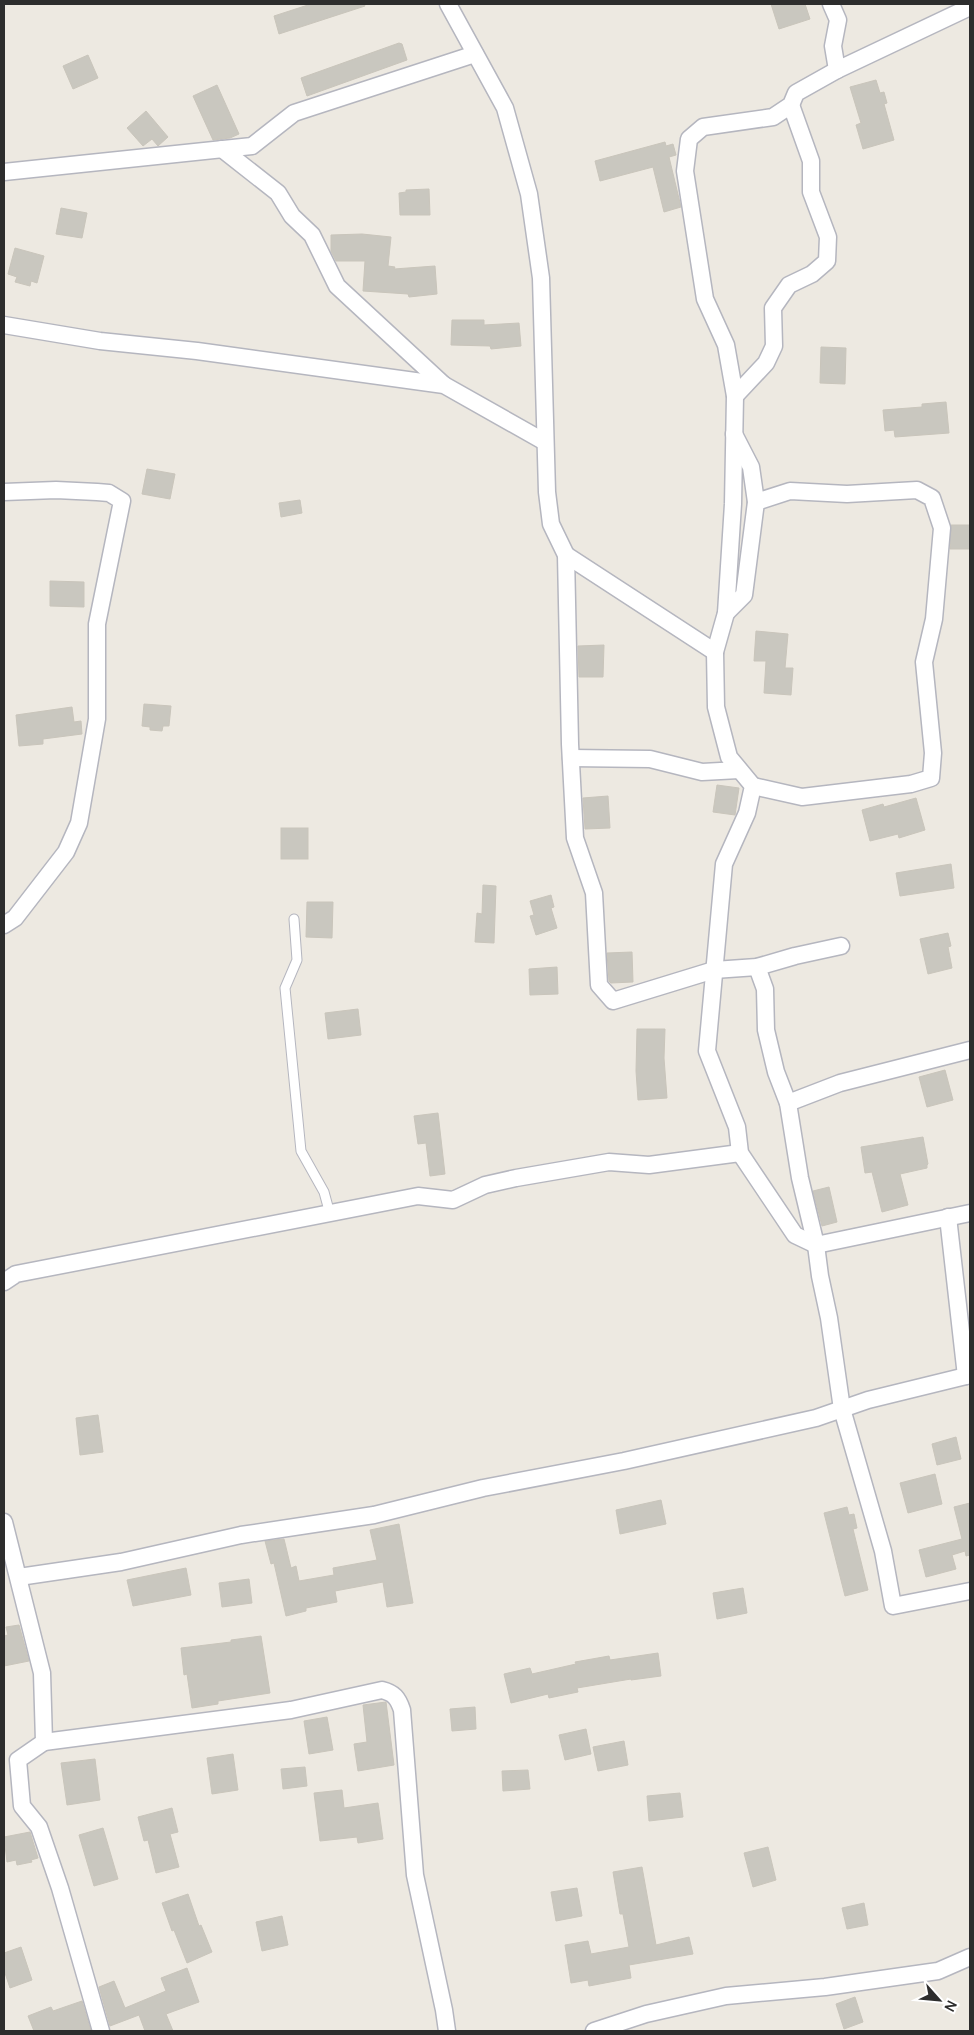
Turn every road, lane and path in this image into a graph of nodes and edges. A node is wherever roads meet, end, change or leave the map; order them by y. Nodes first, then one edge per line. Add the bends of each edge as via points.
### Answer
1 (448, 4) edge
2 (831, 4) edge
3 (970, 7) edge
4 (475, 54) junction
5 (837, 70) junction
6 (791, 105) junction
7 (222, 149) junction
8 (4, 172) edge
9 (4, 325) edge
10 (444, 385) junction
11 (734, 396) junction
12 (733, 432) junction
13 (545, 442) junction
14 (4, 492) edge
15 (756, 502) junction
16 (566, 555) junction
17 (726, 614) junction
18 (716, 652) junction
19 (571, 758) junction
20 (739, 770) junction
21 (753, 786) junction
22 (294, 919) dead end
23 (4, 925) edge
24 (841, 946) dead end
25 (757, 967) junction
26 (714, 970) junction
27 (970, 1050) edge
28 (788, 1103) junction
29 (740, 1153) junction
30 (970, 1213) edge
31 (330, 1214) junction
32 (948, 1217) junction
33 (816, 1245) junction
34 (4, 1282) edge
35 (968, 1375) edge
36 (842, 1409) junction
37 (4, 1522) edge
38 (19, 1577) junction
39 (970, 1591) edge
40 (44, 1742) junction
41 (970, 1957) edge
42 (101, 2031) edge
43 (447, 2031) edge
44 (594, 2031) edge

1 - 4 street
2 - 5 street via 838,20 833,46
3 - 5 street
4 - 7 street via 294,113 252,146
4 - 13 street via 505,108 529,194 541,278
5 - 6 street via 796,93
6 - 11 street via 811,161 811,192 828,237 827,261 812,274 789,285 773,308 774,346 766,363
6 - 11 street via 773,117 703,127 689,139 685,170 705,299 726,345
7 - 8 street
7 - 10 street via 278,193 292,216 312,235 337,286
9 - 10 street via 100,341
10 - 13 street
11 - 12 street
12 - 15 street via 751,467
12 - 17 street via 733,504
13 - 16 street via 551,524
14 - 23 street via 97,492 109,493 122,501 97,624 97,719 79,823 66,852 15,918
15 - 17 street via 744,595
15 - 21 street via 790,491 847,494 918,490 932,498 942,528 934,619 924,662 933,752 931,778 911,784 802,797
16 - 18 street
16 - 19 street
17 - 18 street
18 - 20 street via 716,707 729,757
19 - 20 street via 650,758 702,772
19 - 26 street via 575,838 594,894 599,985 612,1001
20 - 21 street
21 - 26 street via 746,813 724,864
22 - 31 lane via 297,960 285,988 300,1151 324,1192
24 - 25 street
25 - 26 street
25 - 28 street via 765,989 766,1030 776,1072
26 - 29 street via 706,1051 737,1127
27 - 28 street via 840,1083
28 - 33 street via 800,1178
29 - 31 street via 649,1165 610,1162 485,1185 453,1200 418,1196
29 - 33 street via 795,1235
30 - 32 street
31 - 34 street via 16,1274
32 - 33 street
32 - 35 street
33 - 36 street
35 - 36 street
36 - 38 street via 816,1418 633,1459 482,1488 374,1515 241,1535 121,1562
36 - 39 street via 884,1551 893,1606
37 - 38 street
38 - 40 street via 42,1673
40 - 42 street via 18,1760 22,1806 40,1827
40 - 43 street via 291,1710 382,1690 390,1692 398,1698 402,1710 415,1875
41 - 44 street via 938,1971 825,1987 726,1996 646,2014

